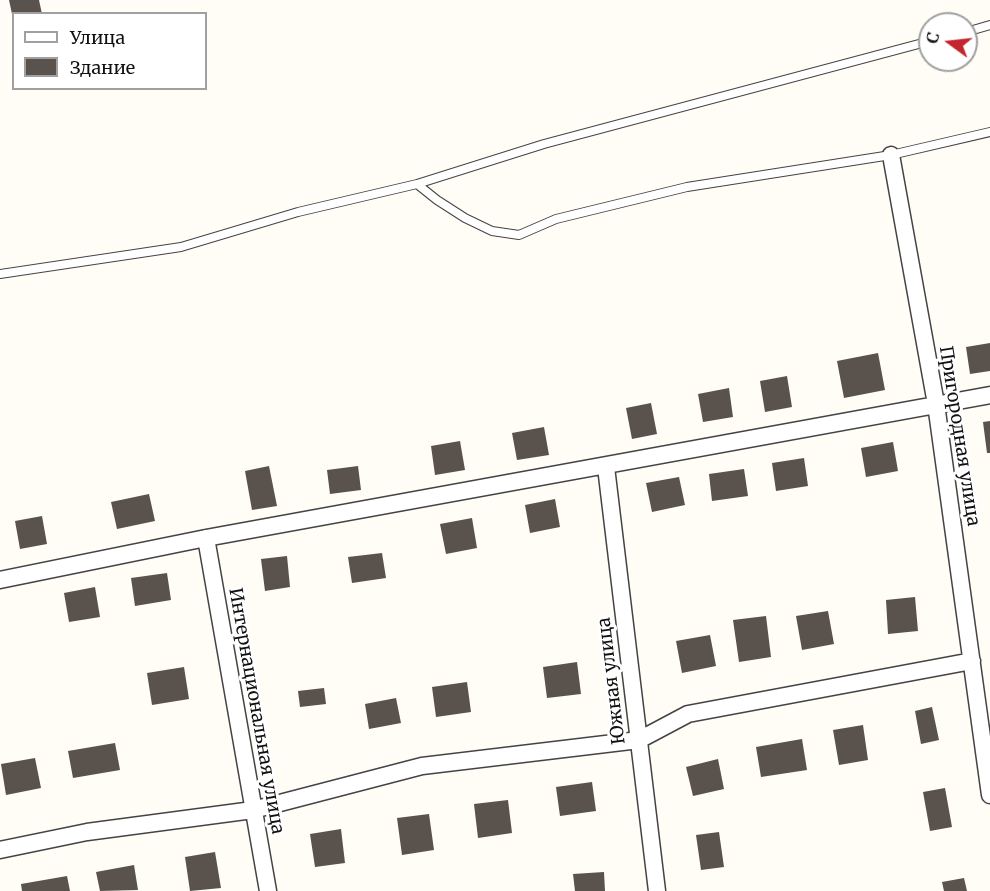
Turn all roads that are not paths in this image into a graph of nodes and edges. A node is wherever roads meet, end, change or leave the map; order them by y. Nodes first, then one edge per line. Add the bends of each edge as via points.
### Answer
1 (918, 44) edge
2 (990, 132) edge
3 (891, 155) junction
4 (417, 184) junction
5 (0, 274) edge
6 (990, 395) edge
7 (936, 404) junction
8 (606, 466) junction
9 (206, 538) junction
10 (0, 580) edge
11 (972, 661) junction
12 (983, 689) edge
13 (639, 740) junction
14 (990, 795) edge
15 (253, 810) junction
16 (0, 850) edge
17 (268, 891) edge
18 (657, 891) edge

1 - 4 lane via 544,144
2 - 3 lane
3 - 4 lane via 687,187 556,219 519,236 492,231 465,218
3 - 7 street, Пригородная улица
4 - 5 lane via 298,212 181,247
6 - 7 street
7 - 8 street
7 - 11 street, Пригородная улица
8 - 9 street
8 - 13 street, Южная улица
9 - 10 street
9 - 15 street, Интернациональная улица
11 - 12 street, Пригородная улица
11 - 13 street via 688,714
12 - 14 street, Пригородная улица
13 - 15 street via 422,766
13 - 18 street, Южная улица
15 - 16 street via 87,832
15 - 17 street, Интернациональная улица

